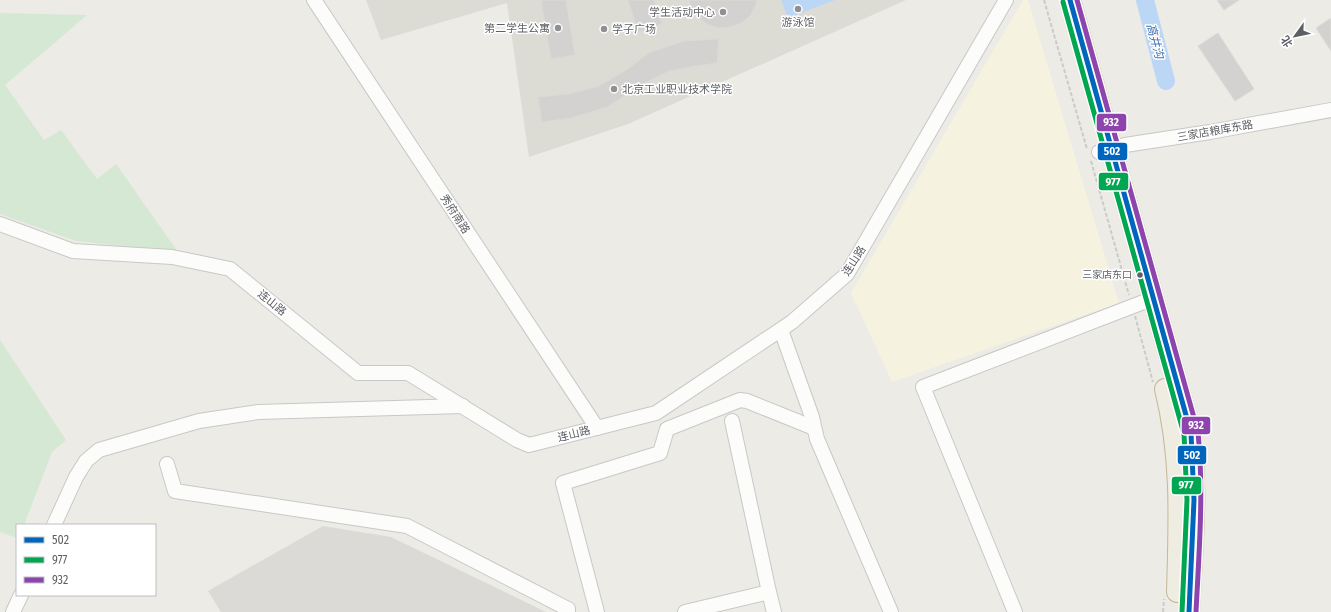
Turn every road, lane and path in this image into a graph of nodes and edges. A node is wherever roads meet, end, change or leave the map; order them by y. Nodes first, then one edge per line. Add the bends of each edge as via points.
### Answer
1 (314, 0) edge
2 (1006, 0) edge
3 (1057, 0) edge
4 (1070, 0) edge
5 (1331, 110) edge
6 (1105, 150) junction
7 (0, 224) edge
8 (1148, 300) junction
9 (780, 330) junction
10 (463, 406) junction
11 (661, 410) junction
12 (732, 422) dead end
13 (596, 428) junction
14 (814, 428) junction
15 (667, 429) junction
16 (167, 464) dead end
17 (54, 524) edge
18 (769, 592) junction
19 (21, 596) edge
20 (13, 612) edge
21 (568, 612) edge
22 (597, 612) edge
23 (685, 612) edge
24 (774, 612) edge
25 (891, 612) edge
26 (1015, 612) edge
27 (1176, 612) edge
28 (1189, 612) edge

1 - 13 street, 秀府南路
2 - 9 street, 连山路 via 847,274
3 - 6 highway
4 - 6 highway
5 - 6 street, 三家店粮库东路
6 - 8 highway
7 - 10 street, 连山路 via 73,251 172,257 230,269 358,373 408,373
8 - 26 street via 923,387
8 - 27 highway via 1175,436 1180,512
8 - 28 highway via 1190,433 1193,452 1195,510
9 - 11 street, 连山路
9 - 14 street
10 - 13 street, 连山路 via 517,440 530,445
10 - 17 street via 258,412 199,421 99,450 86,461 76,476
11 - 13 street, 连山路
11 - 15 street
12 - 18 street
14 - 15 street via 740,400
14 - 25 street
15 - 22 street via 660,453 563,483
16 - 21 street via 176,491 407,526 568,609
18 - 23 street
18 - 24 street
19 - 20 street

